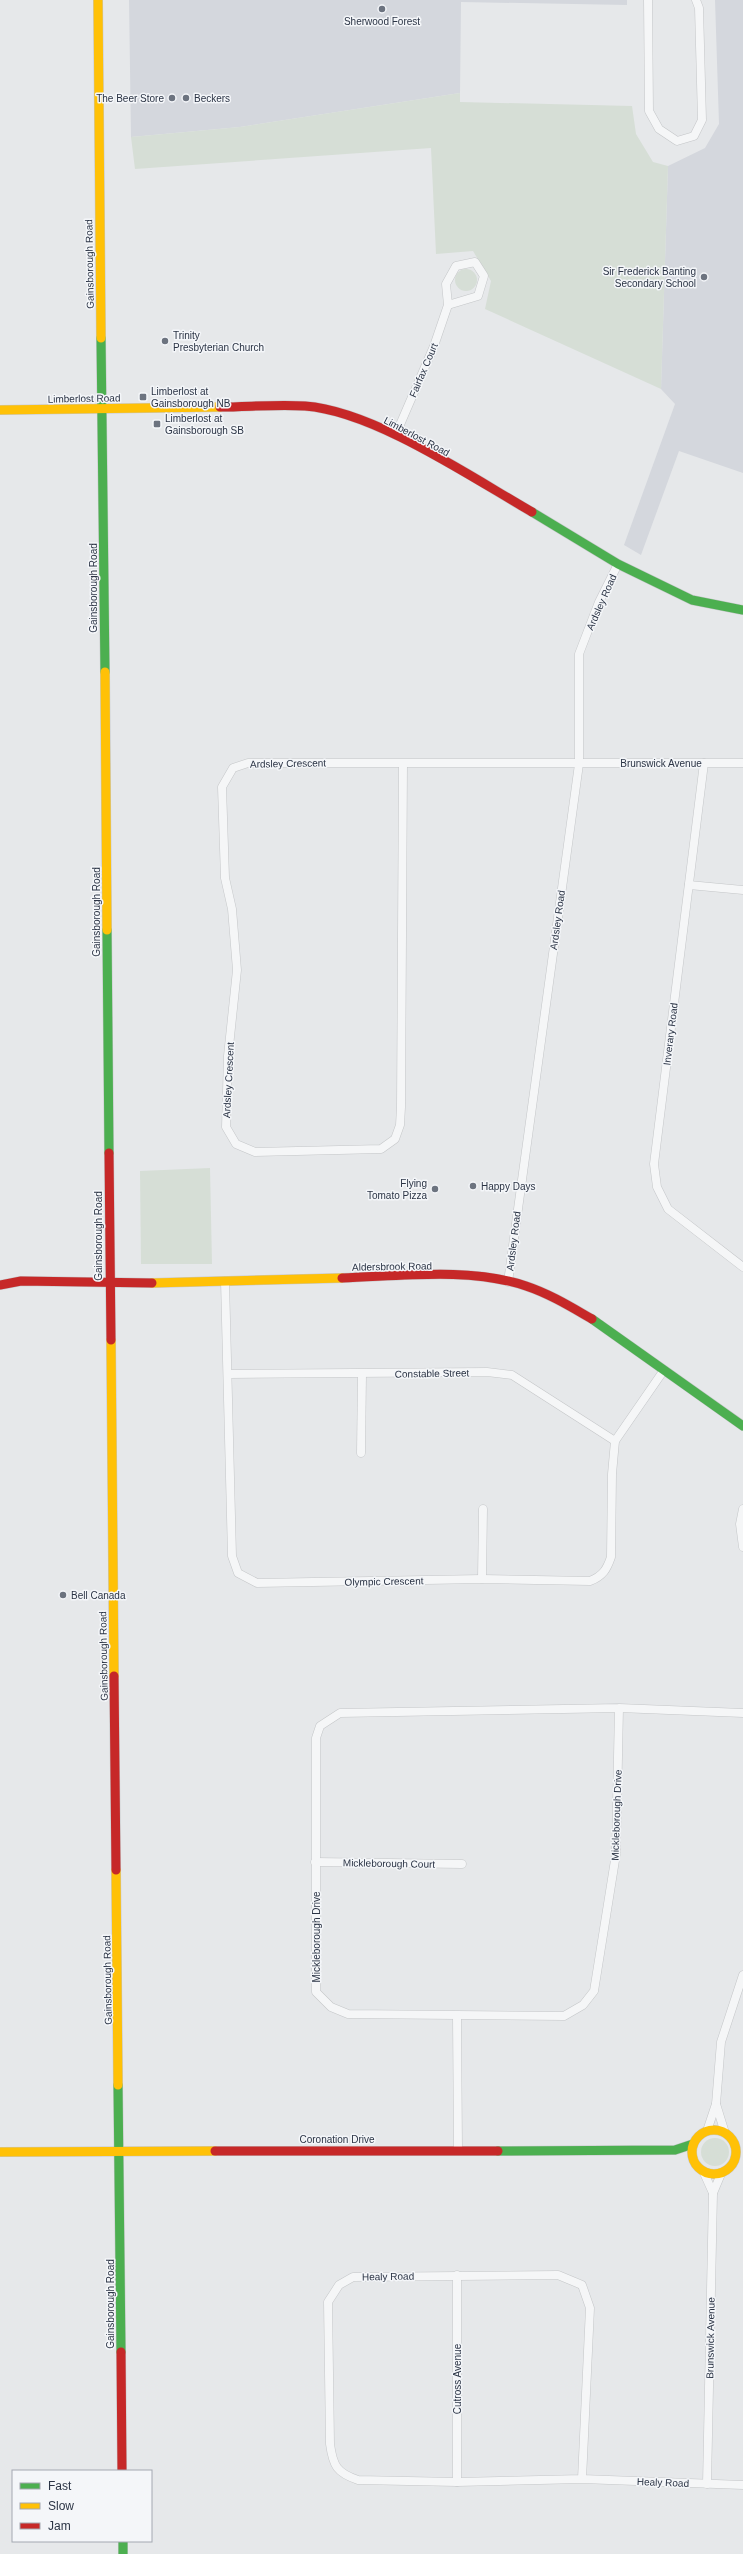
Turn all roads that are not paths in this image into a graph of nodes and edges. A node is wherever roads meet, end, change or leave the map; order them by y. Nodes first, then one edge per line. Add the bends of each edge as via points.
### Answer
1 (98, 0) edge
2 (648, 0) edge
3 (696, 0) edge
4 (448, 305) junction
5 (103, 408) junction
6 (0, 410) edge
7 (396, 434) junction
8 (618, 564) junction
9 (743, 610) edge
10 (403, 763) junction
11 (704, 763) junction
12 (743, 763) edge
13 (578, 764) junction
14 (690, 885) junction
15 (743, 890) edge
16 (743, 1267) edge
17 (225, 1281) junction
18 (508, 1282) junction
19 (110, 1284) junction
20 (0, 1285) edge
21 (664, 1370) junction
22 (229, 1374) junction
23 (362, 1374) junction
24 (743, 1426) edge
25 (615, 1441) junction
26 (361, 1453) dead end
27 (483, 1509) dead end
28 (743, 1509) edge
29 (743, 1547) edge
30 (482, 1579) junction
31 (620, 1708) junction
32 (743, 1713) edge
33 (315, 1862) junction
34 (462, 1864) dead end
35 (743, 1975) edge
36 (740, 1998) edge
37 (457, 2016) junction
38 (716, 2104) junction
39 (707, 2131) junction
40 (725, 2133) junction
41 (733, 2140) junction
42 (694, 2144) junction
43 (743, 2146) edge
44 (458, 2150) junction
45 (675, 2150) junction
46 (0, 2152) edge
47 (120, 2152) junction
48 (743, 2158) edge
49 (693, 2161) junction
50 (734, 2163) junction
51 (704, 2173) junction
52 (721, 2174) junction
53 (713, 2193) junction
54 (457, 2275) junction
55 (122, 2470) edge
56 (582, 2480) junction
57 (457, 2482) junction
58 (707, 2484) junction
59 (743, 2485) edge
60 (123, 2542) edge
61 (123, 2554) edge

1 - 5 street, Gainsborough Road
2 - 3 street via 649,111 659,129 677,140 694,136 702,120 699,8
4 - 4 street, Fairfax Court via 478,296 484,276 475,262 456,266 446,284
4 - 7 street, Fairfax Court via 434,346
5 - 6 street, Limberlost Road
5 - 7 street, Limberlost Road via 306,406 353,416
5 - 19 street, Gainsborough Road
7 - 8 street, Limberlost Road
8 - 9 street, Limberlost Road via 692,600
8 - 13 street, Ardsley Road via 599,602 579,654
10 - 10 street, Ardsley Crescent via 400,1125 395,1139 381,1149 360,1151 255,1152 236,1144 226,1127 228,1056 237,970 232,909 225,878 222,787 233,768 248,763
10 - 13 street, Ardsley Crescent
11 - 12 street, Brunswick Avenue
11 - 13 street, Brunswick Avenue
11 - 14 street, Inverary Road
13 - 18 street, Ardsley Road
14 - 15 street
14 - 16 street, Inverary Road via 654,1164 657,1187 668,1209
17 - 18 street, Aldersbrook Road via 449,1275
17 - 19 street, Aldersbrook Road
17 - 22 street, Olympic Crescent
18 - 21 street, Aldersbrook Road via 526,1286 559,1300 596,1321
19 - 20 street, Aldersbrook Road via 21,1281
19 - 47 street, Gainsborough Road
21 - 24 street, Aldersbrook Road
21 - 25 street, Olympic Crescent
22 - 23 street, Constable Street
22 - 30 street, Olympic Crescent via 232,1556 238,1573 257,1583
23 - 25 street, Constable Street via 487,1372 512,1375
23 - 26 street
25 - 30 street, Olympic Crescent via 611,1557 600,1577 590,1581
27 - 30 street
28 - 29 street via 740,1524
31 - 32 street, Mickleborough Drive
31 - 33 street, Mickleborough Drive via 340,1713 320,1726 316,1738
31 - 37 street, Mickleborough Drive via 616,1854 594,1991 583,2005 564,2016
33 - 34 street, Mickleborough Court
33 - 37 street, Mickleborough Drive via 316,1992 331,2007 348,2014
35 - 36 street
36 - 38 street via 729,2015 721,2042
37 - 44 street
38 - 39 street
38 - 40 street
39 - 40 street
39 - 42 street
40 - 41 street
41 - 43 street
41 - 50 street via 737,2152
42 - 45 street, Coronation Drive
42 - 49 street
44 - 45 street, Coronation Drive
44 - 47 street, Coronation Drive
45 - 49 street
46 - 47 street, Coronation Drive
47 - 55 street, Gainsborough Road
48 - 50 street
49 - 51 street
50 - 52 street
51 - 52 street
51 - 53 street, Brunswick Avenue
52 - 53 street, Brunswick Avenue
53 - 58 street, Brunswick Avenue
54 - 56 street, Healy Road via 558,2275 582,2285 590,2308
54 - 57 street, Cutross Avenue
54 - 57 street, Healy Road via 353,2277 339,2285 328,2302 330,2444 332,2459 342,2475 358,2480
56 - 57 street, Healy Road
56 - 58 street, Healy Road
58 - 59 street, Healy Road
60 - 61 street

